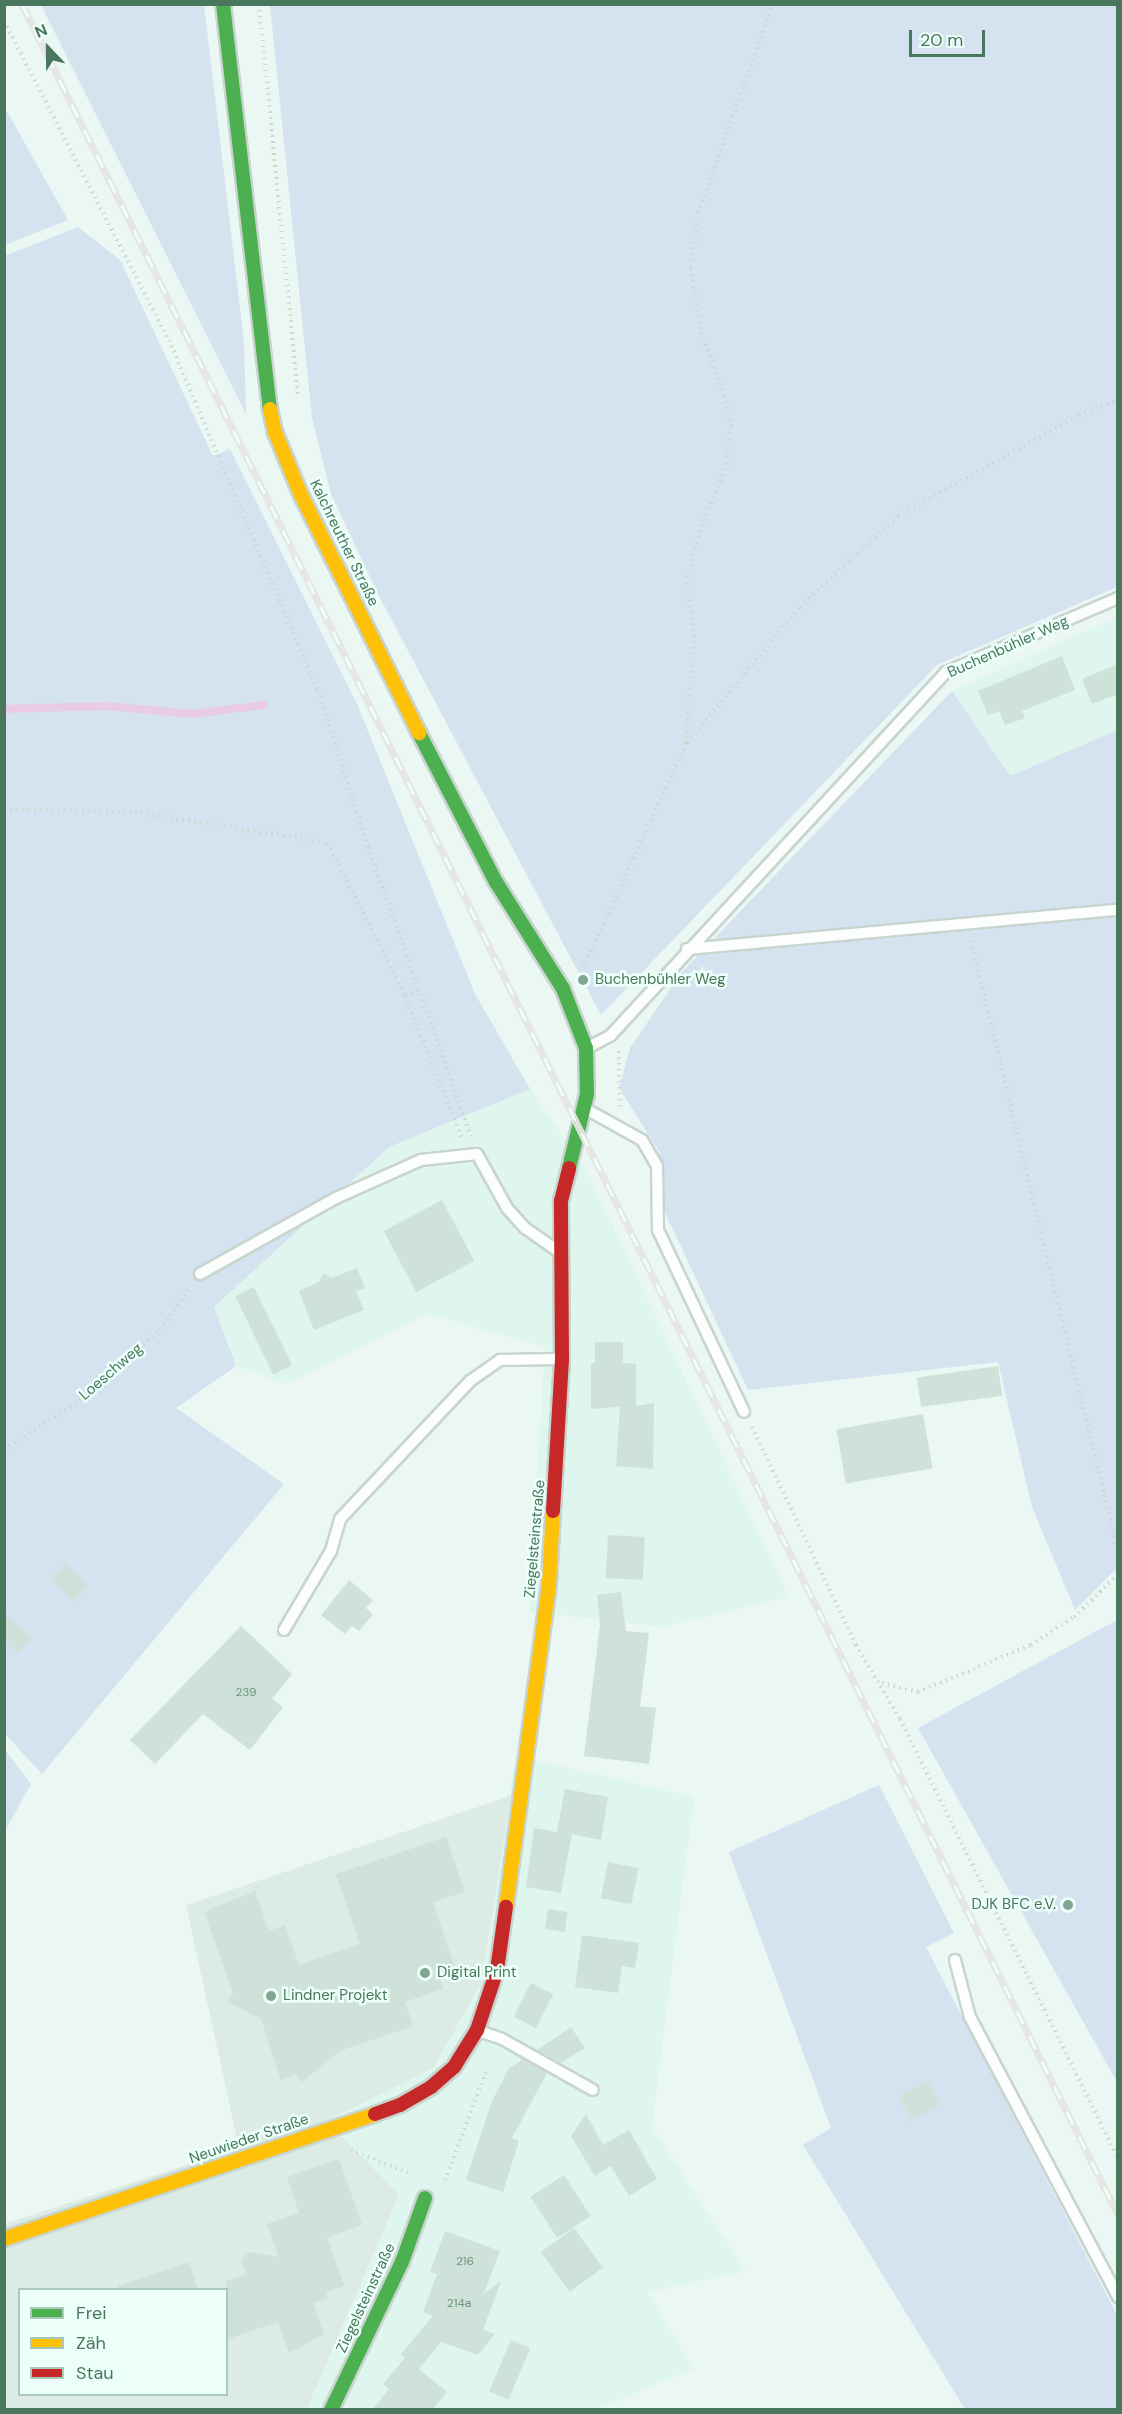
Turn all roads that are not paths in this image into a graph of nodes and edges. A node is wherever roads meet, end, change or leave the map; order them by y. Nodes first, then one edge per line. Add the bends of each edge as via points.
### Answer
1 (223, 4) edge
2 (1118, 598) edge
3 (1118, 910) edge
4 (687, 949) junction
5 (586, 1048) junction
6 (584, 1108) junction
7 (560, 1252) junction
8 (200, 1274) road end
9 (562, 1359) junction
10 (744, 1412) road end
11 (284, 1630) dead end
12 (955, 1960) dead end
13 (477, 2030) junction
14 (593, 2090) dead end
15 (425, 2198) road end
16 (4, 2239) edge
17 (1118, 2297) edge
18 (331, 2409) edge

1 - 5 street, Kalchreuther Straße via 265,383 275,432 301,495 454,804 496,882 563,989
2 - 4 lane, Buchenbühler Weg via 946,672
3 - 4 lane
4 - 5 lane, Buchenbühler Weg via 611,1035
5 - 6 street, Ziegelsteinstraße via 588,1081
6 - 7 street, Ziegelsteinstraße via 564,1182
6 - 10 lane via 642,1140 657,1166 658,1230
7 - 8 lane via 525,1228 507,1208 473,1154 411,1165 336,1198
7 - 9 street, Ziegelsteinstraße
9 - 11 lane via 500,1360 470,1381 340,1519 332,1551
9 - 13 street, Ziegelsteinstraße via 549,1584 523,1791 497,1970
12 - 17 lane via 970,2016
13 - 14 lane via 502,2039
13 - 16 street, Neuwieder Straße via 454,2067 432,2087 400,2105
15 - 18 street, Ziegelsteinstraße via 402,2262

